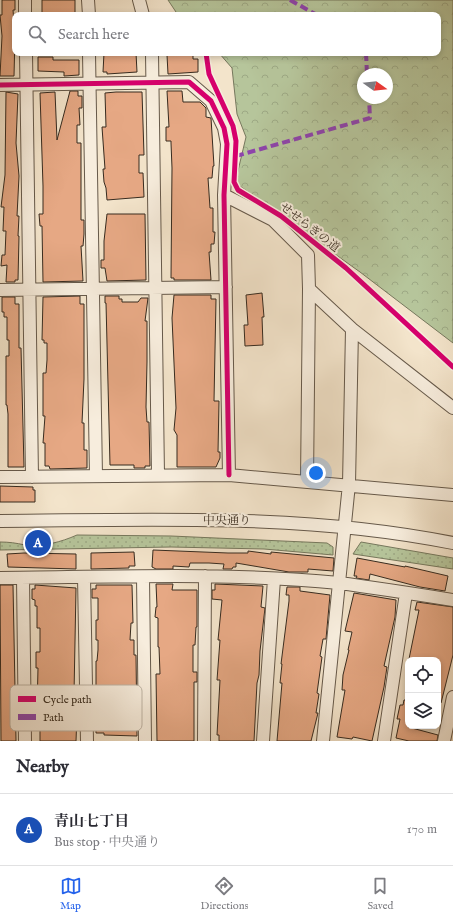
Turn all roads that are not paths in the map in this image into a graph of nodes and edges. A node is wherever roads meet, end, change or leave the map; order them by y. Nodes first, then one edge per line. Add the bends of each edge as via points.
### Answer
1 (25, 0) edge
2 (88, 0) edge
3 (138, 0) edge
4 (25, 12) edge
5 (88, 12) edge
6 (142, 12) edge
7 (26, 56) edge
8 (89, 56) edge
9 (152, 56) edge
10 (152, 83) junction
11 (0, 84) edge
12 (26, 84) junction
13 (90, 84) junction
14 (224, 195) junction
15 (226, 287) junction
16 (155, 288) junction
17 (93, 289) junction
18 (309, 289) junction
19 (0, 290) edge
20 (28, 290) junction
21 (352, 329) junction
22 (453, 408) edge
23 (158, 475) junction
24 (229, 475) junction
25 (32, 476) junction
26 (96, 476) junction
27 (0, 477) edge
28 (307, 481) junction
29 (349, 484) junction
30 (453, 495) edge
31 (0, 521) edge
32 (345, 527) junction
33 (453, 543) edge
34 (205, 576) junction
35 (84, 577) junction
36 (143, 577) junction
37 (0, 578) edge
38 (23, 578) junction
39 (274, 579) junction
40 (339, 584) junction
41 (406, 593) junction
42 (453, 600) edge
43 (24, 685) edge
44 (86, 685) edge
45 (453, 697) edge
46 (25, 731) edge
47 (87, 731) edge
48 (25, 741) edge
49 (87, 741) edge
50 (145, 741) edge
51 (204, 741) edge
52 (263, 741) edge
53 (323, 741) edge
54 (384, 741) edge
55 (444, 741) edge

1 - 4 street
2 - 5 street
3 - 6 street
7 - 12 street
8 - 13 street
9 - 10 street
10 - 13 street
10 - 14 street via 190,82 211,92 211,101 224,128 228,144
10 - 16 street
11 - 12 street
12 - 13 street
12 - 20 street
13 - 17 street
14 - 15 street
14 - 18 street via 273,220 308,255
15 - 16 street
15 - 24 street
16 - 17 street
16 - 23 street
17 - 20 street
17 - 26 street
18 - 21 street
18 - 28 street
19 - 20 street
20 - 25 street
21 - 22 street
21 - 29 street
23 - 24 street
23 - 26 street
24 - 28 street
25 - 26 street
25 - 27 street
28 - 29 street
29 - 30 street
29 - 32 street
31 - 32 street, 中央通り via 264,520
32 - 33 street, 中央通り
32 - 40 street
34 - 36 street
34 - 39 street
34 - 51 street
35 - 36 street
35 - 38 street
35 - 44 street
36 - 50 street
37 - 38 street
38 - 43 street
39 - 40 street
39 - 52 street
40 - 41 street
40 - 53 street
41 - 42 street
41 - 54 street
45 - 55 street
46 - 48 street
47 - 49 street

